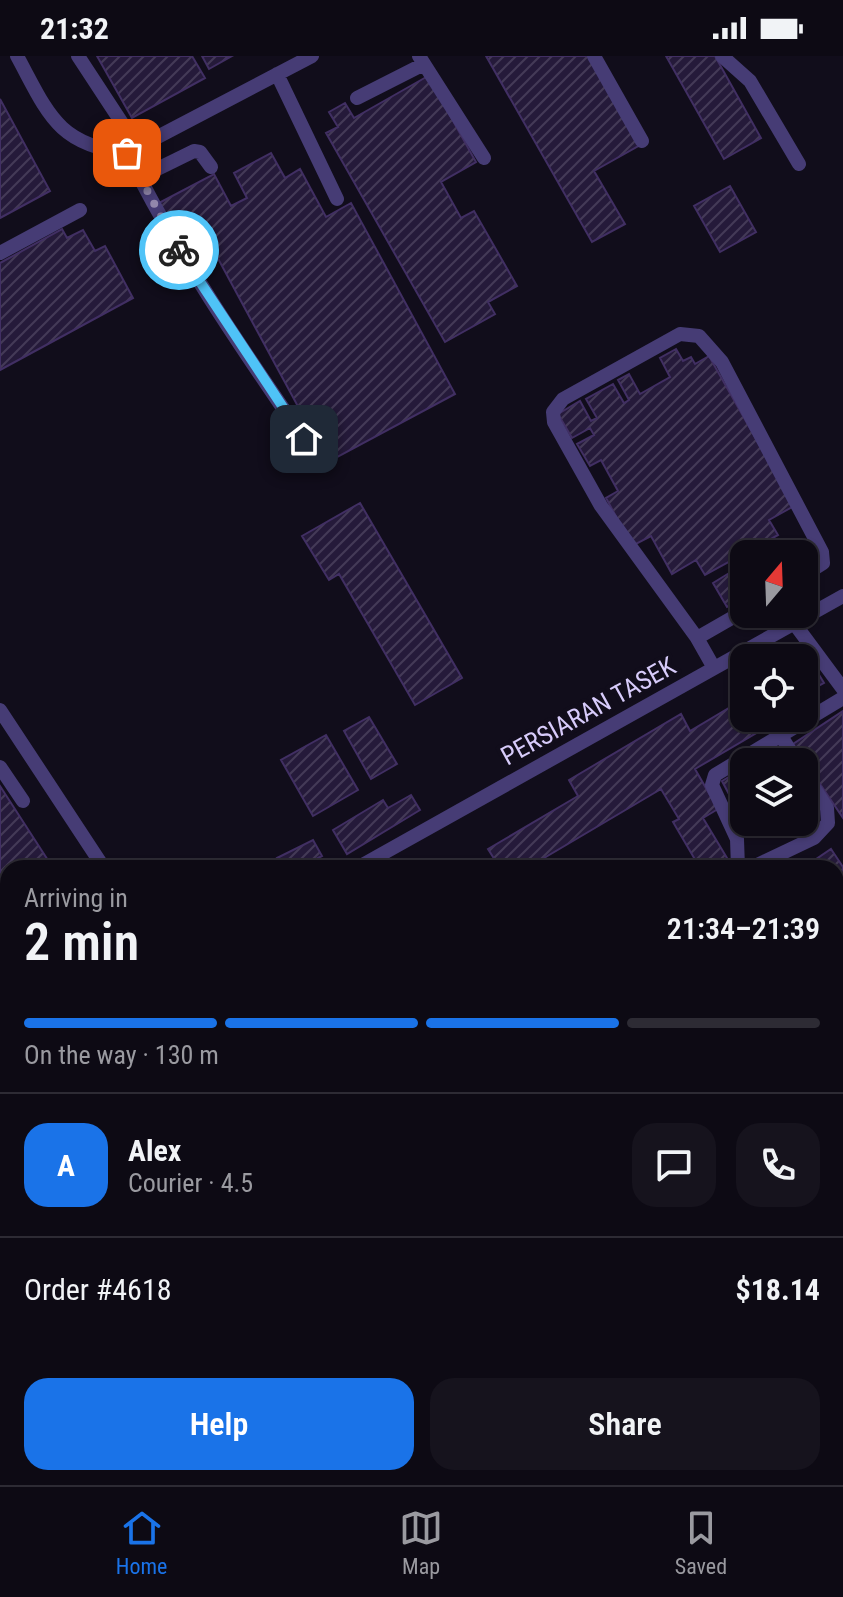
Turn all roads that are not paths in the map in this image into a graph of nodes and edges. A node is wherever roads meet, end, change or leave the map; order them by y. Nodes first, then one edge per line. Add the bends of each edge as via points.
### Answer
1 (17, 56) edge
2 (78, 56) edge
3 (312, 56) edge
4 (594, 56) edge
5 (722, 56) edge
6 (422, 60) edge
7 (277, 74) junction
8 (357, 98) dead end
9 (642, 141) dead end
10 (133, 151) junction
11 (484, 158) dead end
12 (799, 164) dead end
13 (211, 167) dead end
14 (139, 178) junction
15 (337, 199) dead end
16 (80, 210) dead end
17 (0, 253) edge
18 (304, 439) dead end
19 (816, 540) edge
20 (818, 544) edge
21 (818, 566) edge
22 (842, 599) edge
23 (818, 611) edge
24 (730, 619) edge
25 (785, 628) edge
26 (798, 628) edge
27 (697, 638) junction
28 (714, 668) junction
29 (843, 689) edge
30 (843, 698) edge
31 (0, 710) edge
32 (781, 736) junction
33 (788, 748) edge
34 (0, 767) edge
35 (818, 794) edge
36 (23, 801) dead end
37 (818, 834) edge
38 (816, 836) edge
39 (99, 860) edge
40 (371, 860) edge
41 (738, 860) edge
42 (768, 860) edge

1 - 10 street via 65,133 93,149
2 - 10 street
3 - 7 street
4 - 9 street
5 - 12 street via 750,81
6 - 8 street
6 - 11 street
7 - 10 street
7 - 15 street
10 - 14 street
13 - 14 street via 194,151
14 - 18 street via 226,327
16 - 17 street
19 - 27 street via 722,362 699,336 680,334 563,399 553,412 554,422 601,506
20 - 21 street via 823,563
22 - 23 street, PERSIARAN TASEK
24 - 27 street
25 - 28 street, PERSIARAN TASEK
26 - 29 street
27 - 28 street
28 - 40 street, PERSIARAN TASEK
30 - 32 street
31 - 39 street
32 - 33 street
32 - 41 street via 715,775 712,785 737,839
34 - 36 street
35 - 37 street via 828,823
38 - 42 street

